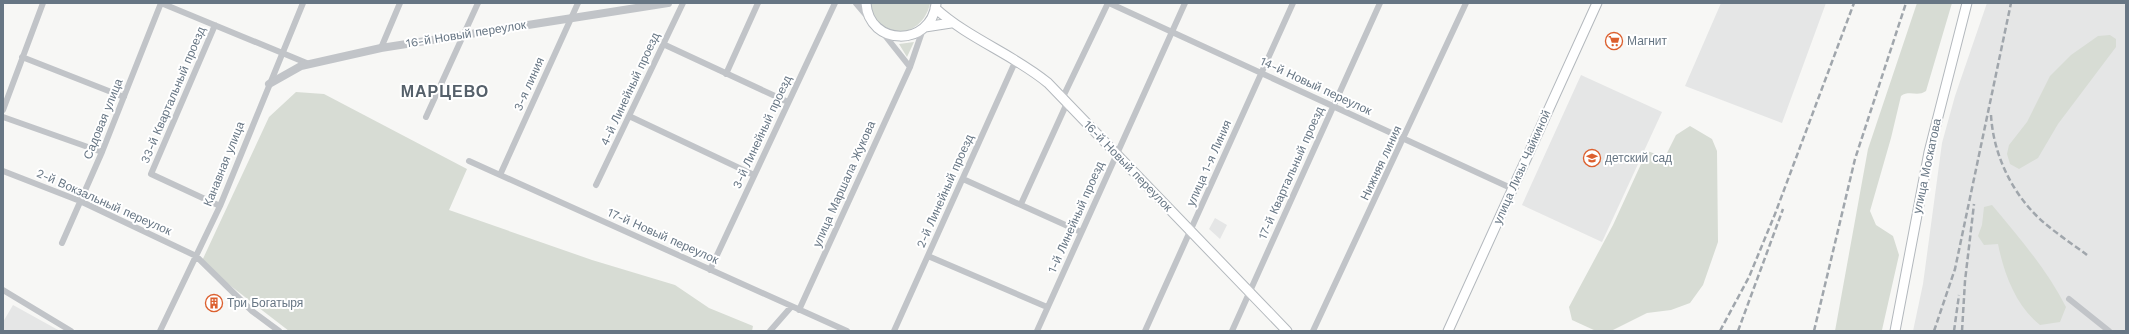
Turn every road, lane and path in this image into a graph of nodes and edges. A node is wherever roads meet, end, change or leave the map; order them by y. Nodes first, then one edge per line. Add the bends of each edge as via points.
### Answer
1 (43, 3) edge
2 (161, 3) edge
3 (303, 3) edge
4 (400, 3) edge
5 (478, 3) edge
6 (578, 3) edge
7 (668, 3) edge
8 (683, 3) edge
9 (758, 3) edge
10 (835, 3) edge
11 (857, 3) edge
12 (866, 3) edge
13 (1108, 3) edge
14 (1185, 3) edge
15 (1293, 3) edge
16 (1380, 3) edge
17 (1466, 3) edge
18 (1597, 3) edge
19 (1967, 3) edge
20 (935, 6) edge
21 (868, 16) junction
22 (572, 17) junction
23 (951, 23) junction
24 (215, 25) junction
25 (924, 28) junction
26 (881, 30) junction
27 (1172, 32) junction
28 (464, 34) junction
29 (663, 44) junction
30 (381, 48) junction
31 (282, 53) junction
32 (22, 57) junction
33 (1016, 60) junction
34 (309, 64) junction
35 (910, 67) junction
36 (1262, 73) junction
37 (726, 74) junction
38 (269, 84) junction
39 (124, 97) junction
40 (1064, 101) junction
41 (788, 102) junction
42 (1334, 106) junction
43 (3, 110) edge
44 (629, 116) junction
45 (3, 117) edge
46 (426, 117) dead end
47 (1404, 139) junction
48 (102, 152) junction
49 (1117, 153) junction
50 (469, 161) dead end
51 (3, 171) edge
52 (500, 175) junction
53 (754, 175) junction
54 (963, 179) junction
55 (596, 185) dead end
56 (1513, 189) junction
57 (80, 201) junction
58 (1021, 204) junction
59 (220, 206) junction
60 (1191, 231) junction
61 (1081, 232) junction
62 (62, 243) dead end
63 (196, 256) junction
64 (928, 256) junction
65 (710, 270) junction
66 (3, 290) edge
67 (1250, 292) junction
68 (2069, 299) dead end
69 (791, 307) junction
70 (1047, 307) junction
71 (799, 310) junction
72 (71, 331) edge
73 (160, 331) edge
74 (279, 331) edge
75 (770, 331) edge
76 (847, 331) edge
77 (894, 331) edge
78 (1037, 331) edge
79 (1145, 331) edge
80 (1232, 331) edge
81 (1287, 331) edge
82 (1313, 331) edge
83 (1448, 331) edge
84 (1895, 331) edge
85 (2110, 331) edge

1 - 32 street
2 - 24 street
2 - 39 street, Садовая улица
3 - 31 street, Канавная улица
4 - 30 street
5 - 28 street
6 - 22 street, 3-я линия
7 - 22 street, 16-й Новый переулок
8 - 29 street, 4-й Линейный проезд
9 - 37 street
10 - 41 street, 3-й Линейный проезд
11 - 21 street
12 - 21 main road
13 - 27 street, 14-й Новый переулок
13 - 40 street
14 - 27 street, 1-й Линейный проезд
15 - 36 street, улица 1-я Линия
16 - 42 street, 17-й Квартальный проезд
17 - 47 street, Нижняя линия
18 - 56 main road, улица Лизы Чайкиной
19 - 84 main road, улица Москатова via 1928,152
20 - 23 main road, 16-й Новый переулок
20 - 25 main road
21 - 26 main road
22 - 28 street, 16-й Новый переулок
22 - 52 street, 3-я линия
23 - 25 main road
23 - 33 main road, 16-й Новый переулок
24 - 31 street
24 - 59 street, 33-й Квартальный проезд via 151,174
25 - 26 main road via 904,36 894,36
25 - 35 street, улица Маршала Жукова
26 - 35 street
27 - 36 street, 14-й Новый переулок
27 - 49 street, 1-й Линейный проезд
28 - 30 street, 16-й Новый переулок
28 - 46 street
29 - 37 street
29 - 44 street, 4-й Линейный проезд
30 - 34 street, 16-й Новый переулок
31 - 34 street
31 - 38 street, Канавная улица
32 - 39 street
32 - 43 street
33 - 40 main road, 16-й Новый переулок via 1031,69
33 - 54 street, 2-й Линейный проезд
34 - 38 street, 16-й Новый переулок via 287,72
35 - 71 street, улица Маршала Жукова
36 - 42 street, 14-й Новый переулок
36 - 60 street, улица 1-я Линия
37 - 41 street
38 - 59 street, Канавная улица
39 - 48 street, Садовая улица
40 - 49 main road, 16-й Новый переулок
40 - 58 street
41 - 53 street, 3-й Линейный проезд
42 - 47 street, 14-й Новый переулок
42 - 67 street, 17-й Квартальный проезд
44 - 53 street
44 - 55 street, 4-й Линейный проезд
45 - 48 street
47 - 56 street, 14-й Новый переулок
47 - 82 street, Нижняя линия
48 - 57 street, Садовая улица
49 - 60 main road, 16-й Новый переулок
49 - 61 street, 1-й Линейный проезд
50 - 52 street, 17-й Новый переулок
51 - 57 street, 2-й Вокзальный переулок
52 - 65 street, 17-й Новый переулок
53 - 65 street, 3-й Линейный проезд
54 - 58 street
54 - 64 street, 2-й Линейный проезд
56 - 83 main road, улица Лизы Чайкиной
57 - 62 street, Садовая улица
57 - 63 street, 2-й Вокзальный переулок
58 - 61 street
59 - 63 street, Канавная улица
60 - 67 main road, 16-й Новый переулок
60 - 79 street, улица 1-я Линия
61 - 70 street, 1-й Линейный проезд
63 - 73 street, Канавная улица
63 - 74 street, 2-й Вокзальный переулок via 252,311
64 - 70 street
64 - 77 street, 2-й Линейный проезд
65 - 69 street, 17-й Новый переулок
66 - 72 street
67 - 80 street, 17-й Квартальный проезд
67 - 81 main road, 16-й Новый переулок
68 - 85 street
69 - 71 street, 17-й Новый переулок
69 - 75 street
70 - 78 street, 1-й Линейный проезд
71 - 76 street, 17-й Новый переулок

